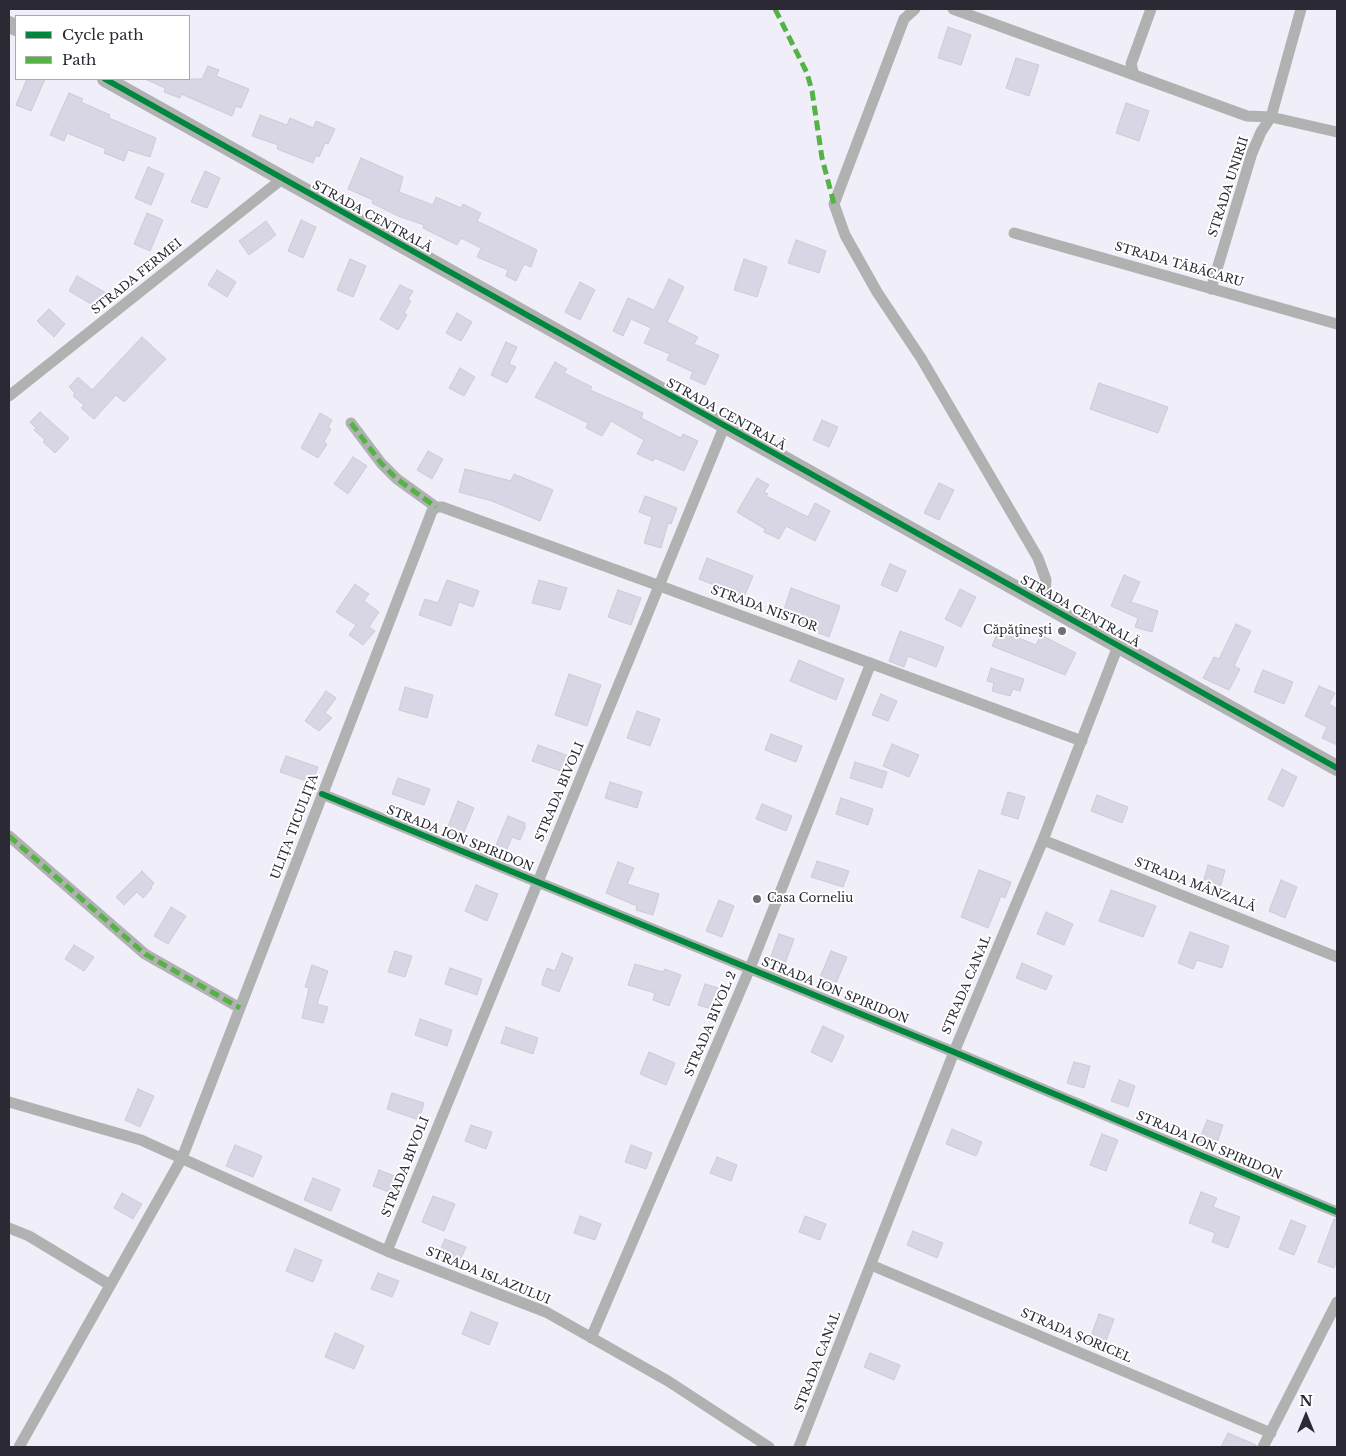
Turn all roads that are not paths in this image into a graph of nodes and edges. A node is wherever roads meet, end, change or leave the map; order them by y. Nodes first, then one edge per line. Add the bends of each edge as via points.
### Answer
1 (915, 9) edge
2 (953, 9) edge
3 (1151, 9) edge
4 (1301, 9) edge
5 (1134, 75) junction
6 (107, 80) edge
7 (1271, 117) junction
8 (1337, 132) edge
9 (282, 179) junction
10 (1014, 233) dead end
11 (1211, 289) junction
12 (1337, 324) edge
13 (9, 396) edge
14 (351, 423) dead end
15 (724, 427) junction
16 (436, 507) junction
17 (660, 586) junction
18 (1044, 605) junction
19 (1118, 646) junction
20 (871, 663) junction
21 (1082, 741) junction
22 (1337, 768) edge
23 (322, 794) junction
24 (9, 836) edge
25 (1043, 840) junction
26 (537, 883) junction
27 (1337, 957) edge
28 (750, 968) junction
29 (240, 1008) junction
30 (954, 1052) junction
31 (9, 1102) edge
32 (182, 1158) junction
33 (1337, 1212) edge
34 (9, 1228) edge
35 (387, 1251) junction
36 (871, 1265) junction
37 (110, 1285) junction
38 (1337, 1302) edge
39 (591, 1338) junction
40 (1271, 1433) junction
41 (19, 1447) edge
42 (769, 1447) edge
43 (799, 1447) edge
44 (1263, 1447) edge

1 - 18 street via 904,20 834,204 844,235 930,373 1038,558 1046,580
2 - 5 street
3 - 5 street via 1131,64
4 - 7 street, STRADA UNIRII
5 - 7 street via 1247,116
6 - 9 main road, STRADA CENTRALĂ
7 - 8 street
7 - 11 street, STRADA UNIRII via 1252,153
9 - 13 street, STRADA FERMEI
9 - 15 main road, STRADA CENTRALĂ
10 - 11 street, STRADA TĂBĂCARU
11 - 12 street, STRADA TĂBĂCARU
14 - 16 street via 392,474
15 - 17 street, STRADA BIVOLI
15 - 18 main road, STRADA CENTRALĂ
16 - 17 street, STRADA NISTOR
16 - 23 street, ULIȚA TICULIȚA
17 - 20 street, STRADA NISTOR
17 - 26 street, STRADA BIVOLI
18 - 19 main road, STRADA CENTRALĂ
19 - 21 street, STRADA CANAL
19 - 22 main road, STRADA CENTRALĂ
20 - 21 street, STRADA NISTOR
20 - 28 street, STRADA BIVOL 2
21 - 25 street, STRADA CANAL
23 - 26 street, STRADA ION SPIRIDON
23 - 29 street, ULIȚA TICULIȚA
24 - 29 street via 144,954
25 - 27 street, STRADA MÂNZALĂ
25 - 30 street, STRADA CANAL
26 - 28 street, STRADA ION SPIRIDON
26 - 35 street, STRADA BIVOLI
28 - 30 street, STRADA ION SPIRIDON
28 - 39 street, STRADA BIVOL 2
29 - 32 street, ULIȚA TICULIȚA
30 - 33 street, STRADA ION SPIRIDON
30 - 36 street, STRADA CANAL
31 - 32 street, STRADA ISLAZULUI via 141,1140
32 - 35 street, STRADA ISLAZULUI
32 - 37 street, ULIȚA TICULIȚA
34 - 37 street via 29,1236
35 - 39 street, STRADA ISLAZULUI via 546,1312
36 - 40 street, STRADA ȘORICEL
36 - 43 street, STRADA CANAL
37 - 41 street, ULIȚA TICULIȚA
38 - 40 street
39 - 42 street, STRADA ISLAZULUI via 668,1381
40 - 44 street

